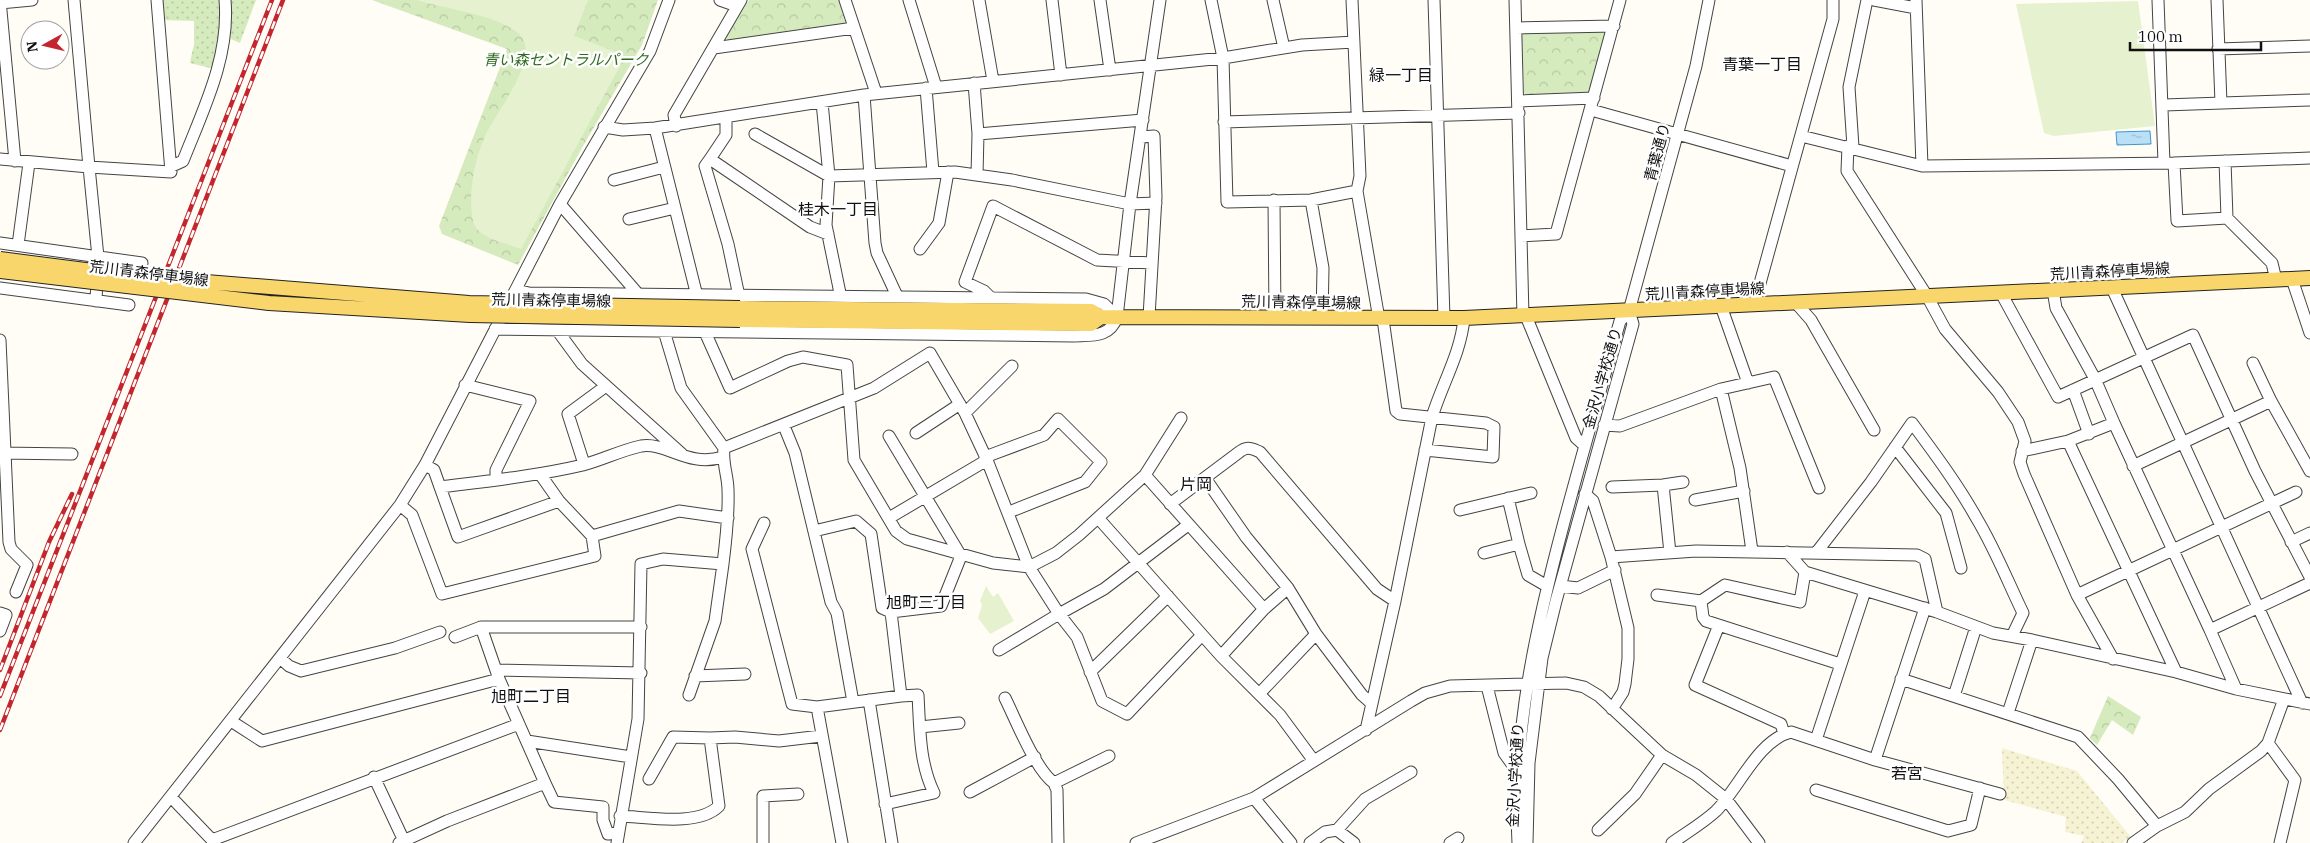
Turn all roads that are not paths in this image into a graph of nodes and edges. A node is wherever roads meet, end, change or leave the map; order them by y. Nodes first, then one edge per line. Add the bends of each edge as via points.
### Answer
1 (32, 0) edge
2 (74, 0) edge
3 (157, 0) edge
4 (225, 0) edge
5 (669, 0) edge
6 (720, 0) edge
7 (845, 0) edge
8 (909, 0) edge
9 (979, 0) edge
10 (1052, 0) edge
11 (1100, 0) edge
12 (1160, 0) edge
13 (1211, 0) edge
14 (1273, 0) edge
15 (1352, 0) edge
16 (1434, 0) edge
17 (1515, 0) edge
18 (1620, 0) edge
19 (1710, 0) edge
20 (1833, 0) edge
21 (1867, 0) edge
22 (1874, 0) edge
23 (2158, 0) edge
24 (2217, 0) edge
25 (0, 2) edge
26 (739, 3) edge
27 (1916, 4) edge
28 (1614, 26) junction
29 (854, 28) junction
30 (1516, 28) junction
31 (1354, 42) junction
32 (2310, 46) edge
33 (714, 48) junction
34 (1284, 48) junction
35 (2218, 49) junction
36 (1223, 58) junction
37 (1152, 66) junction
38 (1110, 70) junction
39 (1062, 75) junction
40 (993, 81) junction
41 (974, 83) junction
42 (931, 87) junction
43 (870, 94) junction
44 (2310, 100) edge
45 (1518, 101) junction
46 (822, 102) junction
47 (2220, 103) junction
48 (1592, 104) junction
49 (2164, 105) junction
50 (1518, 113) junction
51 (1436, 115) junction
52 (726, 118) junction
53 (1356, 118) junction
54 (1143, 120) junction
55 (1224, 122) junction
56 (676, 126) junction
57 (604, 128) junction
58 (655, 128) junction
59 (755, 134) dead end
60 (978, 134) junction
61 (1678, 134) junction
62 (1801, 136) junction
63 (1140, 137) junction
64 (1850, 147) junction
65 (2310, 158) edge
66 (0, 159) edge
67 (710, 159) junction
68 (15, 161) junction
69 (2225, 161) junction
70 (29, 163) junction
71 (2169, 163) junction
72 (172, 166) junction
73 (1792, 166) junction
74 (1922, 166) junction
75 (89, 167) junction
76 (664, 167) junction
77 (933, 172) junction
78 (948, 172) junction
79 (871, 174) junction
80 (978, 175) junction
81 (829, 176) junction
82 (614, 180) dead end
83 (1357, 191) junction
84 (1274, 200) junction
85 (1311, 200) junction
86 (1156, 203) junction
87 (560, 204) junction
88 (1130, 204) junction
89 (675, 208) junction
90 (2227, 218) junction
91 (629, 219) dead end
92 (828, 234) junction
93 (1521, 236) junction
94 (0, 243) edge
95 (18, 245) junction
96 (920, 250) dead end
97 (98, 257) junction
98 (0, 260) edge
99 (1122, 262) junction
100 (142, 263) dead end
101 (1152, 263) junction
102 (0, 271) edge
103 (2310, 278) edge
104 (2292, 279) junction
105 (2276, 280) junction
106 (0, 288) edge
107 (2112, 288) junction
108 (516, 290) junction
109 (2053, 290) junction
110 (2001, 293) junction
111 (638, 295) junction
112 (697, 296) junction
113 (897, 296) junction
114 (1927, 296) junction
115 (990, 297) junction
116 (841, 298) junction
117 (96, 301) junction
118 (1796, 302) junction
119 (1754, 304) junction
120 (129, 305) dead end
121 (1721, 306) junction
122 (740, 308) junction
123 (1630, 311) junction
124 (1525, 316) junction
125 (1117, 317) junction
126 (1149, 317) junction
127 (1275, 318) junction
128 (1322, 318) junction
129 (1444, 318) junction
130 (1464, 318) junction
131 (1381, 319) junction
132 (495, 329) junction
133 (558, 330) junction
134 (664, 331) junction
135 (705, 332) junction
136 (2310, 334) edge
137 (0, 340) edge
138 (2144, 358) junction
139 (2252, 363) dead end
140 (1012, 366) dead end
141 (2095, 378) junction
142 (1748, 383) junction
143 (465, 385) junction
144 (606, 386) junction
145 (1721, 389) junction
146 (2073, 390) junction
147 (850, 398) junction
148 (2271, 401) junction
149 (963, 408) junction
150 (1432, 417) junction
151 (1181, 418) dead end
152 (2231, 419) junction
153 (2114, 423) junction
154 (1604, 425) junction
155 (784, 426) junction
156 (1874, 430) dead end
157 (916, 433) dead end
158 (2089, 434) junction
159 (889, 436) dead end
160 (2068, 441) junction
161 (2182, 442) junction
162 (1585, 446) junction
163 (1895, 447) junction
164 (1425, 450) junction
165 (2022, 451) junction
166 (724, 452) junction
167 (2, 453) edge
168 (72, 454) dead end
169 (686, 458) junction
170 (986, 458) junction
171 (584, 464) junction
172 (425, 465) junction
173 (2133, 466) junction
174 (2310, 471) edge
175 (540, 474) junction
176 (1145, 475) junction
177 (1205, 478) junction
178 (496, 480) junction
179 (1683, 482) dead end
180 (1663, 485) junction
181 (440, 487) junction
182 (1612, 487) dead end
183 (1820, 488) dead end
184 (1744, 491) junction
185 (2296, 492) dead end
186 (1531, 493) dead end
187 (1585, 494) junction
188 (926, 496) junction
189 (1508, 498) junction
190 (1695, 500) dead end
191 (559, 501) junction
192 (2271, 503) junction
193 (1170, 504) junction
194 (400, 505) junction
195 (1460, 510) dead end
196 (1009, 512) junction
197 (728, 518) junction
198 (889, 518) junction
199 (1098, 519) junction
200 (764, 523) dead end
201 (1188, 525) junction
202 (2221, 527) junction
203 (814, 531) junction
204 (2310, 533) edge
205 (592, 536) junction
206 (2291, 542) junction
207 (1520, 544) junction
208 (2172, 550) junction
209 (1752, 551) junction
210 (1786, 552) junction
211 (1484, 553) dead end
212 (1670, 553) junction
213 (1816, 553) junction
214 (961, 556) junction
215 (1611, 557) junction
216 (723, 564) junction
217 (1140, 564) junction
218 (1029, 567) junction
219 (1961, 568) dead end
220 (1615, 570) junction
221 (2130, 570) junction
222 (1805, 572) junction
223 (2310, 577) edge
224 (2310, 583) edge
225 (1547, 586) junction
226 (1560, 586) junction
227 (1288, 588) junction
228 (1865, 591) junction
229 (16, 592) dead end
230 (1657, 595) dead end
231 (2077, 595) junction
232 (1168, 596) junction
233 (1395, 601) junction
234 (1701, 601) junction
235 (2259, 607) junction
236 (1925, 608) junction
237 (1264, 609) junction
238 (890, 612) junction
239 (1937, 612) junction
240 (0, 613) edge
241 (1059, 614) junction
242 (1720, 625) junction
243 (481, 627) junction
244 (641, 627) junction
245 (1976, 627) junction
246 (2210, 630) junction
247 (0, 631) edge
248 (440, 632) dead end
249 (1316, 634) junction
250 (1202, 635) junction
251 (2012, 636) junction
252 (455, 637) dead end
253 (2032, 640) junction
254 (999, 650) dead end
255 (1221, 656) junction
256 (280, 658) junction
257 (2113, 659) junction
258 (1840, 664) junction
259 (1090, 672) junction
260 (2176, 672) junction
261 (640, 673) junction
262 (498, 674) junction
263 (745, 674) dead end
264 (695, 676) junction
265 (1901, 679) junction
266 (1532, 685) junction
267 (1487, 686) junction
268 (2236, 689) junction
269 (690, 694) dead end
270 (1259, 694) junction
271 (901, 696) junction
272 (1954, 696) junction
273 (1006, 698) dead end
274 (2284, 699) junction
275 (869, 700) junction
276 (854, 702) junction
277 (1372, 703) junction
278 (2306, 703) edge
279 (817, 707) junction
280 (1612, 709) junction
281 (2008, 713) junction
282 (231, 721) junction
283 (958, 723) dead end
284 (519, 724) junction
285 (920, 728) junction
286 (1366, 730) junction
287 (1784, 734) junction
288 (821, 736) junction
289 (710, 738) junction
290 (1816, 740) junction
291 (527, 741) junction
292 (2268, 743) junction
293 (1662, 755) junction
294 (1109, 756) dead end
295 (631, 757) junction
296 (1035, 757) junction
297 (1874, 760) junction
298 (1314, 761) junction
299 (1517, 770) junction
300 (1411, 772) dead end
301 (374, 777) junction
302 (649, 779) dead end
303 (545, 783) junction
304 (1054, 783) junction
305 (1980, 788) junction
306 (1816, 790) dead end
307 (970, 792) dead end
308 (798, 794) dead end
309 (2000, 794) dead end
310 (170, 797) junction
311 (1254, 798) junction
312 (1726, 799) junction
313 (885, 804) junction
314 (620, 816) junction
315 (2157, 826) junction
316 (1337, 830) junction
317 (1598, 830) dead end
318 (617, 838) edge
319 (1156, 840) edge
320 (2139, 841) edge
321 (213, 842) edge
322 (403, 842) edge
323 (1756, 842) edge
324 (134, 843) edge
325 (763, 843) edge
326 (842, 843) edge
327 (892, 843) edge
328 (1058, 843) edge
329 (1136, 843) edge
330 (1291, 843) edge
331 (1310, 843) edge
332 (1354, 843) edge
333 (1518, 843) edge
334 (1527, 843) edge
335 (1672, 843) edge
336 (2280, 843) edge

1 - 25 street
2 - 75 street
3 - 72 street
4 - 72 street via 225,37 220,62 183,161
5 - 57 street via 650,52
6 - 26 street
7 - 29 street
8 - 42 street
9 - 40 street
10 - 39 street
11 - 38 street
12 - 37 street
13 - 36 street
14 - 34 street
15 - 31 street
16 - 51 street
17 - 30 street
18 - 28 street
19 - 61 street, 青葉通り
20 - 62 street via 1833,19
21 - 64 street via 1849,87
22 - 27 street
23 - 49 street
24 - 35 street
25 - 68 street
26 - 33 street
27 - 74 street
28 - 30 street
28 - 48 street
29 - 33 street
29 - 43 street
30 - 45 street
31 - 34 street
31 - 53 street
32 - 35 street
33 - 56 street via 674,115
34 - 36 street
35 - 47 street
36 - 37 street
36 - 55 street
37 - 38 street
37 - 54 street
38 - 39 street
39 - 40 street
40 - 41 street
41 - 42 street
41 - 60 street
42 - 43 street
42 - 77 street
43 - 46 street
43 - 79 street
44 - 47 street
45 - 48 street
45 - 50 street
46 - 52 street
46 - 81 street
47 - 49 street
48 - 61 street
48 - 93 street via 1556,234
49 - 71 street
50 - 51 street
50 - 93 street
51 - 53 street
51 - 129 street
52 - 56 street
52 - 67 street via 726,135
53 - 55 street
53 - 83 street via 1360,176
54 - 60 street
54 - 63 street
55 - 84 street via 1227,202
56 - 58 street
57 - 58 street
57 - 87 street
58 - 76 street
59 - 81 street
60 - 80 street
61 - 73 street
61 - 123 street, 青葉通り
62 - 64 street
62 - 73 street
63 - 86 street via 1154,136
63 - 88 street
64 - 74 street
64 - 114 street via 1847,171
65 - 69 street
66 - 68 street
67 - 92 street via 810,227
67 - 122 street via 705,166 728,244
68 - 70 street
69 - 71 street
69 - 90 street
70 - 75 street
70 - 95 street
71 - 74 street
71 - 90 street via 2177,221
72 - 75 street via 169,173
73 - 119 street
75 - 97 street
76 - 82 street
76 - 89 street
77 - 78 street
77 - 79 street
78 - 80 street
78 - 96 street via 939,223
79 - 81 street
79 - 113 street via 877,253
80 - 88 street
81 - 92 street
83 - 85 street
83 - 131 street
84 - 85 street
84 - 127 street
85 - 128 street via 1323,268
86 - 88 street
86 - 101 street
87 - 108 street
87 - 111 street
88 - 99 street
89 - 91 street
89 - 112 street
90 - 105 street via 2272,263
92 - 116 street
93 - 124 street
94 - 95 street
95 - 97 street
97 - 100 street
97 - 117 street
98 - 122 main road, 荒川青森停車場線, bridge via 132,276 460,302
99 - 101 street
99 - 115 street via 1097,260 993,206 965,282
99 - 125 street
101 - 126 street
102 - 122 main road, 荒川青森停車場線, bridge via 269,302 470,315
103 - 104 main road, 荒川青森停車場線
104 - 105 main road, 荒川青森停車場線
104 - 136 street
105 - 107 main road, 荒川青森停車場線
106 - 117 street
107 - 109 main road, 荒川青森停車場線
107 - 138 street
108 - 111 street
108 - 132 street
109 - 110 main road, 荒川青森停車場線
109 - 141 street via 2056,308
110 - 114 main road, 荒川青森停車場線
110 - 146 street via 2058,397
111 - 112 street
112 - 122 street
113 - 115 street
113 - 116 street
114 - 118 main road, 荒川青森停車場線
114 - 165 street via 1945,329 2010,409 2026,440
115 - 125 street via 1086,299 1104,304
116 - 122 street
117 - 120 street
118 - 119 main road, 荒川青森停車場線
118 - 156 street via 1810,320
119 - 121 main road, 荒川青森停車場線
121 - 123 main road, 荒川青森停車場線
121 - 142 street
122 - 125 main road, 荒川青森停車場線 via 1091,311 1102,317
123 - 124 main road, 荒川青森停車場線
123 - 154 street, 金沢小学校通り via 1633,324
123 - 162 street, 金沢小学校通り via 1620,321
124 - 130 main road, 荒川青森停車場線
124 - 162 street via 1576,438
125 - 126 main road, 荒川青森停車場線
125 - 135 street via 1108,332 1073,336
126 - 127 main road, 荒川青森停車場線
127 - 128 main road, 荒川青森停車場線
128 - 131 main road, 荒川青森停車場線
129 - 130 main road, 荒川青森停車場線
129 - 131 main road, 荒川青森停車場線
130 - 150 street via 1462,335
131 - 150 street via 1396,411
132 - 133 street
132 - 143 street
133 - 134 street
133 - 144 street via 582,364
134 - 135 street
134 - 166 street via 681,388
135 - 147 street via 730,388 803,357 847,365
137 - 167 street
138 - 141 street
138 - 152 street via 2193,336
138 - 161 street
139 - 148 street
140 - 149 street
141 - 146 street
141 - 153 street
142 - 145 street
142 - 183 street via 1774,377
143 - 172 street
143 - 178 street via 530,401 496,470
144 - 169 street
144 - 171 street via 568,414
145 - 154 street via 1620,426
145 - 184 street
146 - 158 street
147 - 149 street via 874,388 930,353
147 - 155 street
147 - 198 street via 854,460
148 - 152 street
148 - 174 street
149 - 157 street
149 - 170 street
150 - 164 street
150 - 164 street via 1494,426 1493,457
151 - 176 street
152 - 161 street
152 - 192 street
153 - 158 street
153 - 173 street
154 - 187 street, 金沢小学校通り
155 - 166 street
155 - 203 street via 795,453
158 - 160 street
159 - 188 street
160 - 165 street
160 - 221 street
161 - 173 street
161 - 202 street
162 - 225 street, 金沢小学校通り
163 - 213 street
163 - 219 street via 1946,513
163 - 251 street via 1912,423 1951,475 1978,520 2023,613
164 - 233 street
165 - 231 street via 2020,466
166 - 169 street via 702,460
166 - 197 street
167 - 168 street
167 - 229 street via 10,549 27,564
169 - 171 street via 648,446
170 - 188 street
170 - 196 street
170 - 196 street via 1044,435 1058,419 1102,462 1085,482
171 - 175 street
172 - 181 street via 434,470
172 - 194 street
173 - 208 street
175 - 178 street
175 - 191 street
176 - 193 street
176 - 199 street
177 - 193 street
177 - 227 street via 1246,537
177 - 233 street via 1245,448 1260,452 1372,583
178 - 181 street
179 - 180 street
180 - 182 street
180 - 212 street
181 - 191 street via 458,538
184 - 190 street
184 - 209 street
185 - 192 street
186 - 189 street
187 - 215 street via 1593,501
187 - 226 street, 金沢小学校通り
188 - 198 street
188 - 214 street
189 - 195 street
189 - 207 street
191 - 205 street
192 - 202 street
192 - 206 street
193 - 201 street
194 - 205 street via 412,515 442,594 595,556
194 - 256 street
196 - 218 street
197 - 205 street via 679,511
197 - 216 street
198 - 214 street via 896,531 907,539
199 - 217 street
199 - 218 street via 1056,553
200 - 279 street via 752,548 792,704
201 - 217 street
201 - 237 street
202 - 208 street
202 - 235 street
203 - 238 street via 856,521 871,534 882,608
203 - 276 street via 837,613
204 - 206 street
206 - 223 street
207 - 211 street
207 - 225 street via 1528,575
208 - 221 street
208 - 246 street
209 - 210 street
209 - 212 street
210 - 213 street
210 - 222 street
212 - 215 street
213 - 239 street via 1917,555 1925,559
214 - 218 street
214 - 238 street via 941,606
215 - 220 street
216 - 244 street via 663,559 641,564
216 - 264 street via 715,621
217 - 232 street
217 - 241 street
218 - 241 street
220 - 226 street via 1578,588
220 - 280 street via 1625,611 1628,659 1623,692
221 - 231 street
221 - 260 street
222 - 228 street
222 - 234 street via 1800,602 1725,585
224 - 235 street
225 - 266 street, 金沢小学校通り
226 - 266 street, 金沢小学校通り
227 - 237 street
227 - 249 street
228 - 236 street
228 - 258 street
230 - 234 street
231 - 257 street
232 - 250 street
232 - 259 street
233 - 277 street
234 - 242 street via 1702,617
235 - 246 street
235 - 278 street
236 - 239 street
236 - 265 street
237 - 255 street
238 - 271 street
239 - 245 street
240 - 247 street via 6,615
241 - 254 street
241 - 259 street via 1077,637
242 - 258 street
242 - 287 street via 1694,685 1781,724
243 - 244 street
243 - 252 street
243 - 262 street
244 - 261 street
245 - 251 street
245 - 272 street
246 - 268 street
248 - 256 street via 395,648 300,671
249 - 270 street
249 - 277 street via 1362,695
250 - 255 street
250 - 259 street via 1127,714 1102,701
251 - 253 street
253 - 257 street
253 - 281 street
255 - 270 street
256 - 282 street
257 - 260 street
258 - 290 street
260 - 268 street
261 - 262 street
261 - 295 street via 638,719
262 - 282 street via 262,741
262 - 284 street
263 - 264 street
264 - 269 street
265 - 272 street
265 - 297 street
266 - 267 street
266 - 280 street via 1578,685 1599,696
266 - 299 street, 金沢小学校通り
266 - 334 street, 金沢小学校通り
267 - 286 street via 1437,688
267 - 299 street via 1504,753
268 - 274 street
270 - 298 street via 1280,715
271 - 275 street
271 - 285 street via 918,695
272 - 281 street
273 - 296 street
274 - 278 street
274 - 292 street
275 - 276 street
275 - 313 street
276 - 279 street
277 - 286 street
279 - 288 street
280 - 293 street
281 - 315 street via 2078,737
282 - 310 street
283 - 285 street
284 - 291 street
284 - 301 street
285 - 313 street via 925,774 934,793
286 - 298 street
287 - 290 street via 1791,732
287 - 312 street via 1767,745
288 - 289 street via 779,741
288 - 326 street
289 - 302 street via 673,737
289 - 314 street via 719,806 711,814 679,819
290 - 297 street
291 - 295 street
291 - 303 street
292 - 315 street via 2185,812
292 - 336 street via 2295,780
293 - 312 street via 1696,775
293 - 317 street via 1635,794
294 - 304 street
295 - 314 street
296 - 304 street via 1047,778
296 - 307 street
297 - 305 street
298 - 311 street
299 - 333 street, 金沢小学校通り
300 - 316 street via 1365,799
301 - 321 street
301 - 322 street
303 - 318 street via 554,802 603,807 608,834
303 - 322 street via 447,821
304 - 328 street via 1057,790
305 - 306 street via 1971,825 1948,831
305 - 309 street
308 - 325 street via 763,796
310 - 321 street
310 - 324 street
311 - 319 street
311 - 330 street
312 - 323 street
312 - 335 street via 1714,813
313 - 327 street
314 - 318 street
315 - 320 street
316 - 331 street via 1326,832
316 - 332 street
319 - 329 street

